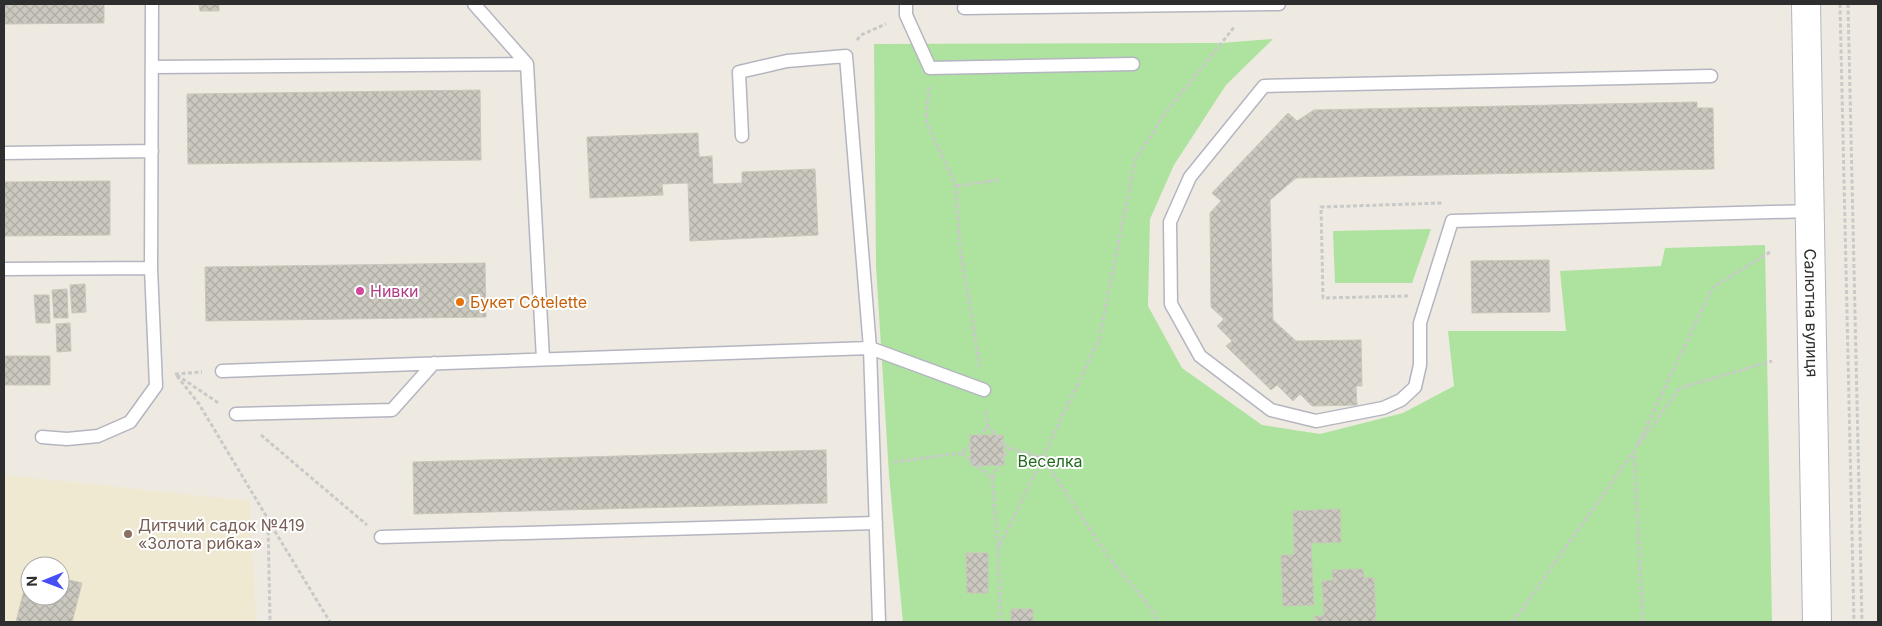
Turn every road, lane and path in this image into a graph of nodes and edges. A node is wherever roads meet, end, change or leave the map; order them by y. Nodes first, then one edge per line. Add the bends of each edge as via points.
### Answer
1 (152, 4) edge
2 (474, 4) edge
3 (1253, 4) edge
4 (1279, 4) edge
5 (1806, 4) edge
6 (1840, 4) edge
7 (1848, 4) edge
8 (964, 8) dead end
9 (906, 9) edge
10 (846, 56) junction
11 (527, 64) junction
12 (1133, 64) dead end
13 (152, 67) junction
14 (930, 68) junction
15 (1711, 76) dead end
16 (742, 136) dead end
17 (152, 151) junction
18 (4, 153) edge
19 (1000, 180) dead end
20 (956, 186) junction
21 (1810, 211) junction
22 (1770, 252) dead end
23 (151, 268) junction
24 (4, 269) edge
25 (870, 348) junction
26 (543, 359) junction
27 (1772, 361) dead end
28 (434, 363) junction
29 (222, 371) joint
30 (175, 374) junction
31 (156, 386) junction
32 (984, 390) junction
33 (236, 414) junction
34 (988, 427) junction
35 (42, 437) dead end
36 (1009, 448) junction
37 (1634, 452) junction
38 (962, 453) junction
39 (1043, 458) junction
40 (914, 460) dead end
41 (992, 478) junction
42 (268, 519) junction
43 (876, 523) junction
44 (381, 537) joint
45 (998, 550) junction
46 (270, 622) edge
47 (330, 622) edge
48 (879, 622) edge
49 (1001, 622) edge
50 (1159, 622) edge
51 (1513, 622) edge
52 (1643, 622) edge
53 (1816, 622) edge
54 (1854, 622) edge
55 (1862, 622) edge

1 - 13 lane
2 - 11 lane
3 - 4 lane
3 - 8 lane
3 - 39 path via 1164,115 1134,160 1099,340
5 - 21 street, Салютна вулиця
6 - 54 path
7 - 55 path
9 - 10 path via 861,34
9 - 14 lane
10 - 16 lane via 787,61 738,72
10 - 25 lane
11 - 13 lane
11 - 26 lane
12 - 14 lane
13 - 17 lane
14 - 20 path via 926,121
15 - 21 lane via 1264,86 1190,177 1170,222 1171,304 1200,356 1270,410 1316,421 1382,408 1401,400 1415,387 1420,365 1420,323 1452,221
17 - 18 lane
17 - 23 lane
19 - 20 path
20 - 32 path via 960,248
21 - 53 street, Салютна вулиця
22 - 37 path via 1713,287
23 - 24 lane
23 - 31 lane
25 - 26 lane
25 - 32 lane
25 - 43 lane
26 - 28 lane
27 - 37 path via 1680,388
28 - 29 lane
28 - 33 lane via 392,410
29 - 30 path
30 - 31 path
30 - 33 path
30 - 42 path via 199,404
31 - 35 lane via 130,422 98,436 67,440
32 - 34 path
33 - 44 path
34 - 36 path
34 - 38 path
36 - 39 path
36 - 41 path
37 - 51 path
37 - 52 path
38 - 40 path
38 - 41 path
39 - 45 path
39 - 50 path via 1108,558 1148,603
41 - 45 path
42 - 46 path
42 - 47 path
43 - 44 lane
43 - 48 lane
45 - 49 path

